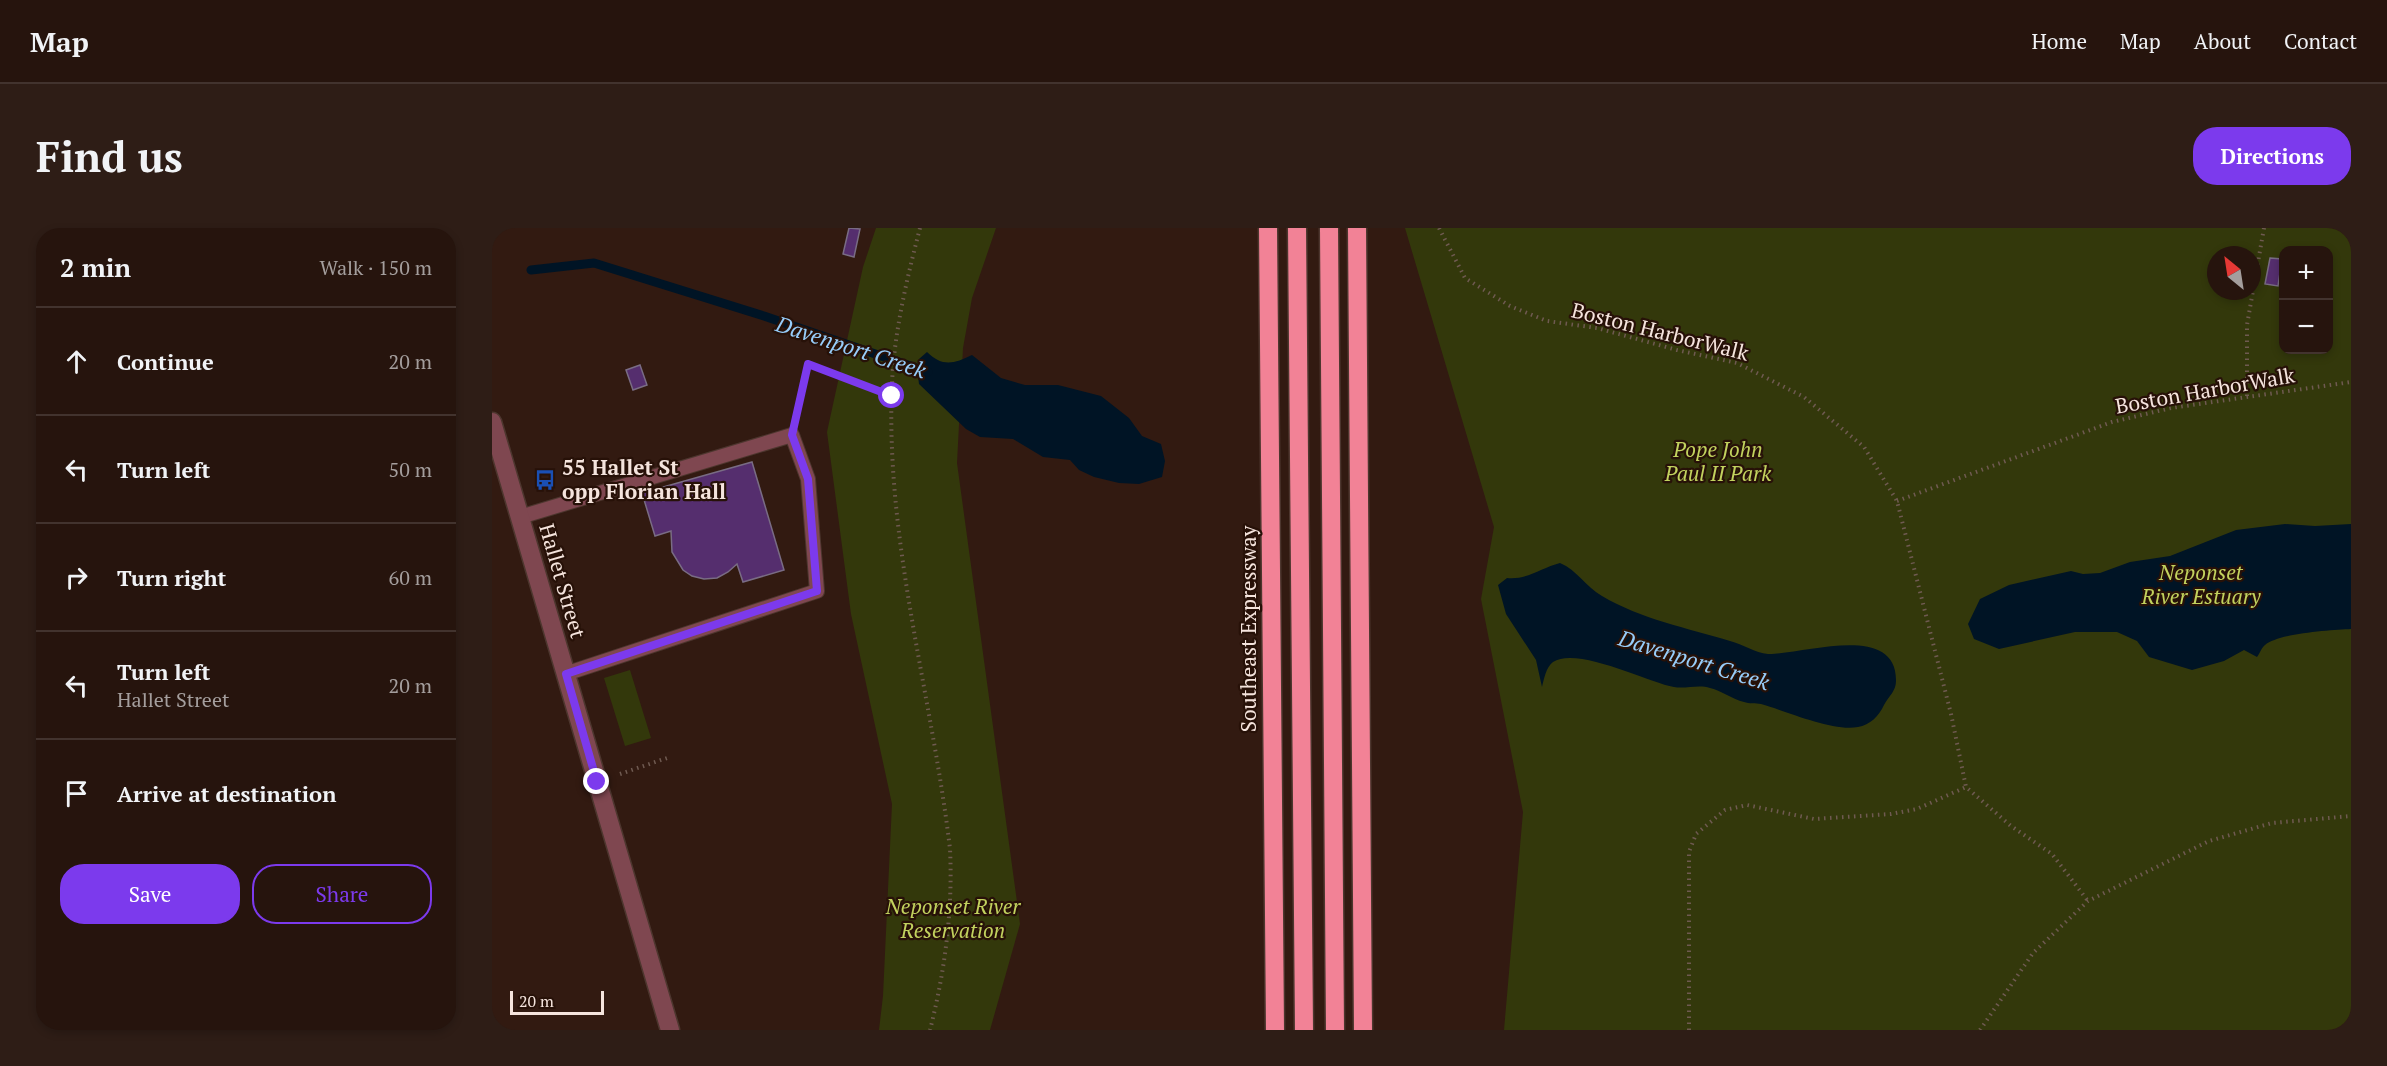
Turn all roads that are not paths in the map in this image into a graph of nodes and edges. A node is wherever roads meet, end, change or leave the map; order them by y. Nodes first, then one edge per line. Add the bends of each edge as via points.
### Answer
1 (1268, 228) edge
2 (1297, 228) edge
3 (1329, 228) edge
4 (1357, 228) edge
5 (492, 422) edge
6 (520, 517) junction
7 (566, 674) junction
8 (670, 1030) edge
9 (1275, 1030) edge
10 (1304, 1030) edge
11 (1335, 1030) edge
12 (1363, 1030) edge

1 - 9 highway, Southeast Expressway
2 - 10 highway
3 - 11 highway
4 - 12 highway
5 - 6 street, Hallet Street
6 - 7 street, Hallet Street
6 - 7 lane via 792,435 808,479 817,591
7 - 8 street, Hallet Street

